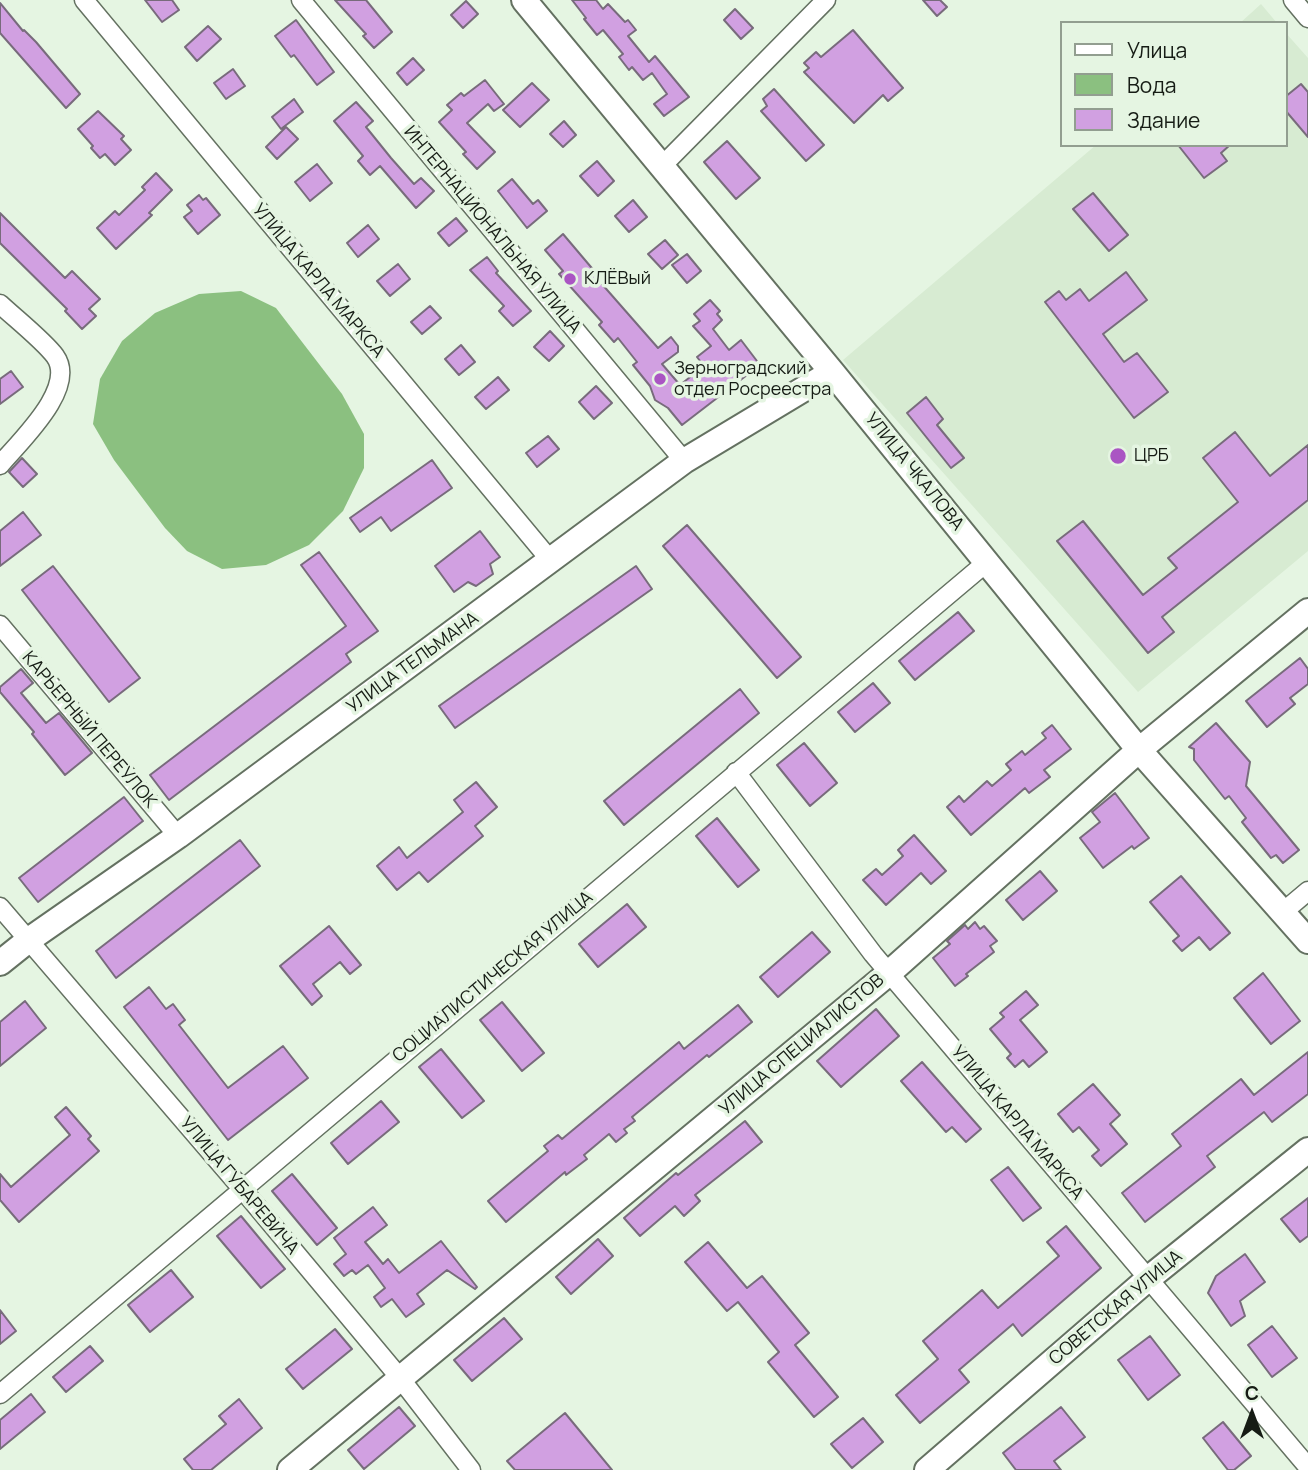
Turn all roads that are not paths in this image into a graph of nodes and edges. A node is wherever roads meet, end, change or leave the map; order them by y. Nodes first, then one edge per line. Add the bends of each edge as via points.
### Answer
1 (84, 0) edge
2 (301, 0) edge
3 (524, 0) edge
4 (1293, 0) edge
5 (822, 1) edge
6 (1308, 18) edge
7 (662, 166) junction
8 (0, 304) edge
9 (832, 372) junction
10 (684, 461) junction
11 (0, 465) edge
12 (551, 561) junction
13 (987, 562) junction
14 (1308, 611) edge
15 (0, 625) edge
16 (1139, 750) junction
17 (736, 772) junction
18 (178, 836) junction
19 (1308, 891) edge
20 (0, 907) edge
21 (1283, 912) junction
22 (30, 939) junction
23 (1308, 941) edge
24 (0, 963) edge
25 (889, 973) junction
26 (1308, 1150) edge
27 (243, 1190) junction
28 (1149, 1278) junction
29 (400, 1378) junction
30 (0, 1394) edge
31 (1308, 1466) edge
32 (290, 1470) edge
33 (471, 1470) edge
34 (927, 1470) edge

1 - 12 street, УЛИЦА КАРЛА МАРКСА
2 - 10 street, ИНТЕРНАЦИОНАЛЬНАЯ УЛИЦА
3 - 7 street, УЛИЦА ЧКАЛОВА
4 - 6 street
5 - 7 street
7 - 9 street, УЛИЦА ЧКАЛОВА
8 - 11 street via 57,358 60,380 51,404
9 - 10 street, УЛИЦА ТЕЛЬМАНА
9 - 13 street, УЛИЦА ЧКАЛОВА
10 - 12 street, УЛИЦА ТЕЛЬМАНА
12 - 18 street, УЛИЦА ТЕЛЬМАНА
13 - 16 street, УЛИЦА ЧКАЛОВА
13 - 17 street, СОЦИАЛИСТИЧЕСКАЯ УЛИЦА
14 - 16 street, УЛИЦА СПЕЦИАЛИСТОВ
15 - 18 street, КАРЬЕРНЫЙ ПЕРЕУЛОК
16 - 21 street, УЛИЦА ЧКАЛОВА
16 - 25 street, УЛИЦА СПЕЦИАЛИСТОВ
17 - 25 street, УЛИЦА КАРЛА МАРКСА
17 - 27 street, СОЦИАЛИСТИЧЕСКАЯ УЛИЦА
18 - 22 street, УЛИЦА ТЕЛЬМАНА
19 - 21 street
20 - 22 street, УЛИЦА ГУБАРЕВИЧА
21 - 23 street, УЛИЦА ЧКАЛОВА
22 - 24 street, УЛИЦА ТЕЛЬМАНА
22 - 27 street, УЛИЦА ГУБАРЕВИЧА
25 - 28 street, УЛИЦА КАРЛА МАРКСА
25 - 29 street, УЛИЦА СПЕЦИАЛИСТОВ
26 - 28 street, СОВЕТСКАЯ УЛИЦА
27 - 29 street, УЛИЦА ГУБАРЕВИЧА
27 - 30 street, СОЦИАЛИСТИЧЕСКАЯ УЛИЦА
28 - 31 street, УЛИЦА КАРЛА МАРКСА
28 - 34 street, СОВЕТСКАЯ УЛИЦА
29 - 32 street, УЛИЦА СПЕЦИАЛИСТОВ
29 - 33 street, УЛИЦА ГУБАРЕВИЧА

